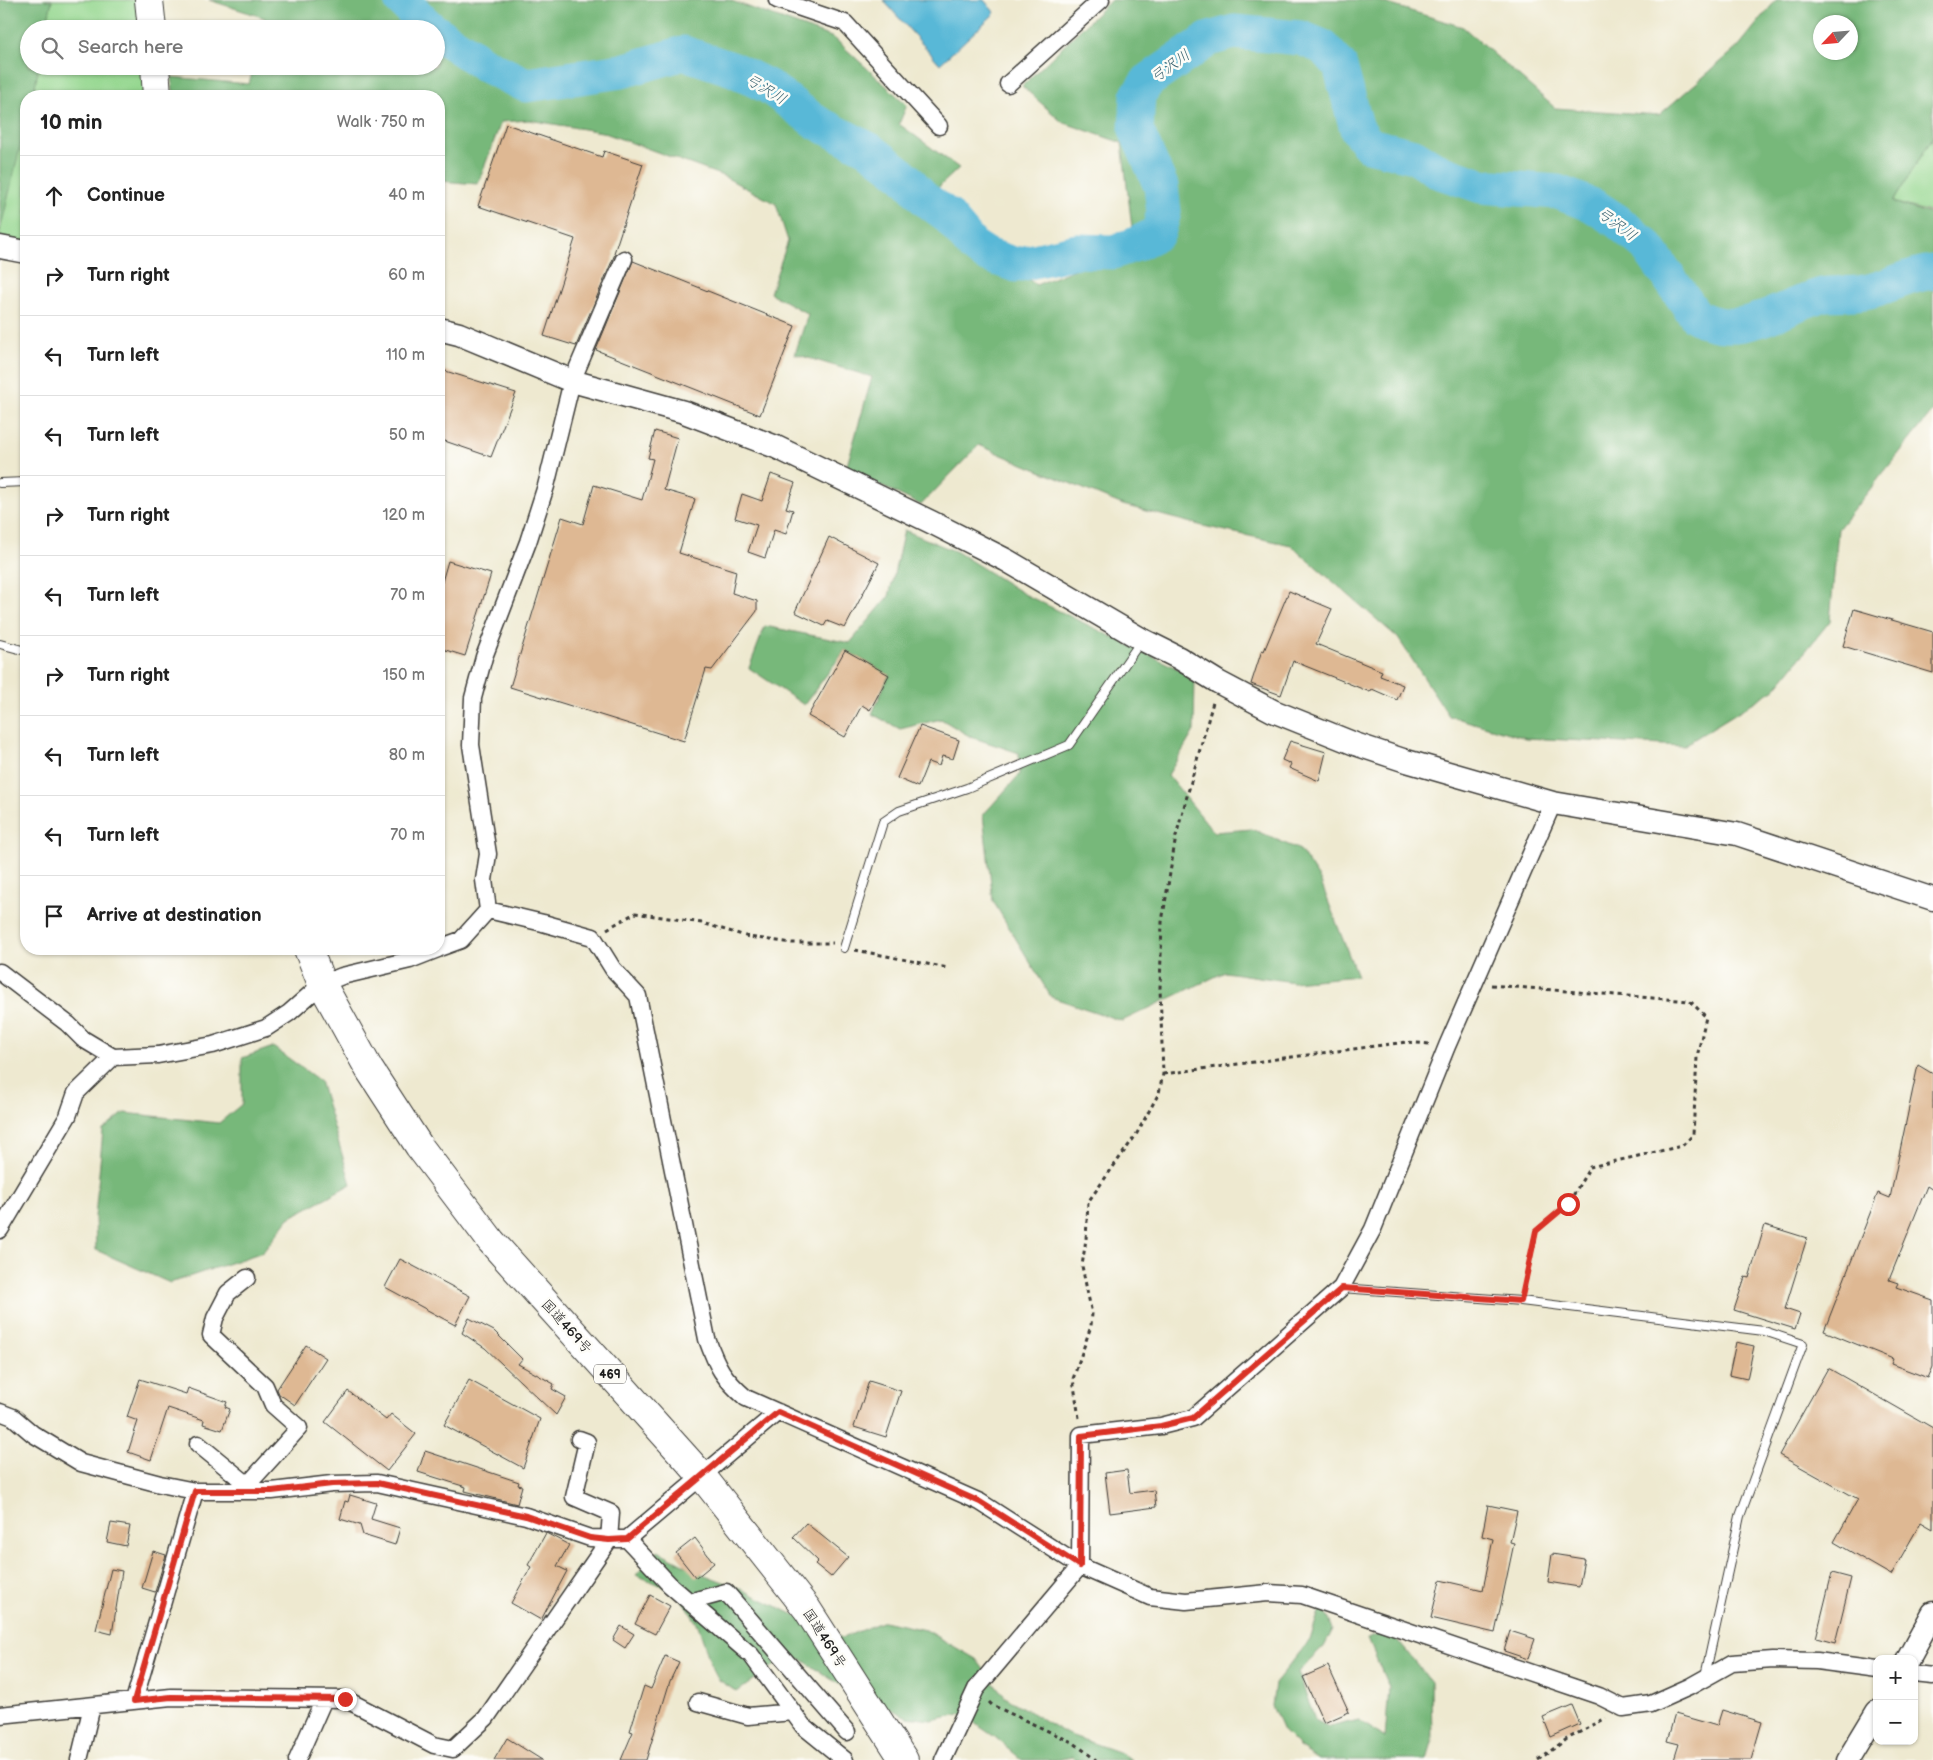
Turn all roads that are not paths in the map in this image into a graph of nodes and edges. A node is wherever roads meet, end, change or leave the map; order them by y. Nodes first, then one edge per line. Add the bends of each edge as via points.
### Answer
1 (149, 0) edge
2 (777, 0) edge
3 (1101, 0) edge
4 (151, 20) edge
5 (156, 75) edge
6 (1008, 84) dead end
7 (157, 90) edge
8 (939, 126) dead end
9 (0, 247) edge
10 (20, 251) edge
11 (624, 258) dead end
12 (445, 330) edge
13 (572, 381) junction
14 (20, 482) edge
15 (0, 483) edge
16 (1141, 639) junction
17 (0, 644) edge
18 (20, 649) edge
19 (1553, 803) junction
20 (1933, 899) edge
21 (488, 910) junction
22 (445, 946) edge
23 (844, 948) road end
24 (310, 955) edge
25 (422, 955) edge
26 (0, 972) edge
27 (322, 984) junction
28 (113, 1057) junction
29 (0, 1230) edge
30 (246, 1278) dead end
31 (1342, 1288) junction
32 (0, 1412) edge
33 (778, 1412) junction
34 (579, 1439) dead end
35 (198, 1444) dead end
36 (702, 1476) junction
37 (245, 1488) junction
38 (195, 1491) junction
39 (627, 1539) junction
40 (609, 1540) junction
41 (1080, 1566) junction
42 (689, 1602) junction
43 (1933, 1613) edge
44 (1910, 1655) edge
45 (1873, 1668) edge
46 (1918, 1674) edge
47 (1933, 1676) edge
48 (1705, 1678) junction
49 (324, 1699) junction
50 (134, 1701) junction
51 (698, 1702) dead end
52 (92, 1706) junction
53 (793, 1712) junction
54 (0, 1716) edge
55 (1873, 1719) edge
56 (846, 1732) dead end
57 (79, 1760) edge
58 (297, 1760) edge
59 (845, 1760) edge
60 (904, 1760) edge
61 (943, 1760) edge
62 (1848, 1760) edge

1 - 4 highway
2 - 8 street via 845,23
3 - 6 street
5 - 7 highway
9 - 10 street
11 - 13 street
12 - 13 street
13 - 16 street via 684,412 776,447 1006,560
13 - 21 street via 546,486 484,657 474,698 471,745 488,854 484,880
14 - 15 lane
16 - 19 street via 1273,711 1355,744
16 - 23 lane via 1069,745 967,788 899,811 882,822
17 - 18 lane
19 - 20 street via 1738,834
19 - 31 street via 1447,1046 1373,1229
21 - 22 street via 461,940
21 - 33 street via 593,937 613,969 638,996 707,1339 728,1383 746,1398
24 - 27 highway, 国道469号 / 469
25 - 27 street
26 - 28 street via 83,1039
27 - 28 street via 290,1013 266,1028 213,1045 158,1055
27 - 36 highway, 国道469号 / 469 via 369,1069 419,1146 491,1241
28 - 29 street via 76,1093 68,1116
30 - 37 street via 228,1294 215,1318 211,1335 265,1386 273,1405 299,1428
31 - 41 street via 1193,1418 1161,1426 1081,1436
31 - 48 lane via 1521,1301 1764,1331 1803,1344 1740,1516
32 - 38 street via 13,1417 33,1434 81,1463
33 - 36 street
33 - 41 street via 980,1502
34 - 40 street via 587,1442 574,1497 611,1513
35 - 37 street
36 - 39 street
36 - 60 highway, 国道469号 / 469 via 807,1609
37 - 38 street
37 - 40 street via 272,1491 377,1483 526,1516 590,1538
38 - 50 street
39 - 40 street
39 - 42 street
40 - 49 street via 486,1718 453,1749 434,1745 345,1699
41 - 48 street via 1150,1597 1186,1602 1268,1593 1302,1595 1599,1696 1623,1708 1651,1704
41 - 61 street via 976,1689
42 - 53 street via 751,1655
42 - 56 street via 726,1592
43 - 44 street
45 - 48 street via 1818,1661 1732,1662
46 - 47 street
49 - 50 street via 171,1697
49 - 58 street
50 - 52 street
51 - 53 street via 748,1716
52 - 54 street
52 - 57 street
53 - 59 street via 803,1726
55 - 62 street

